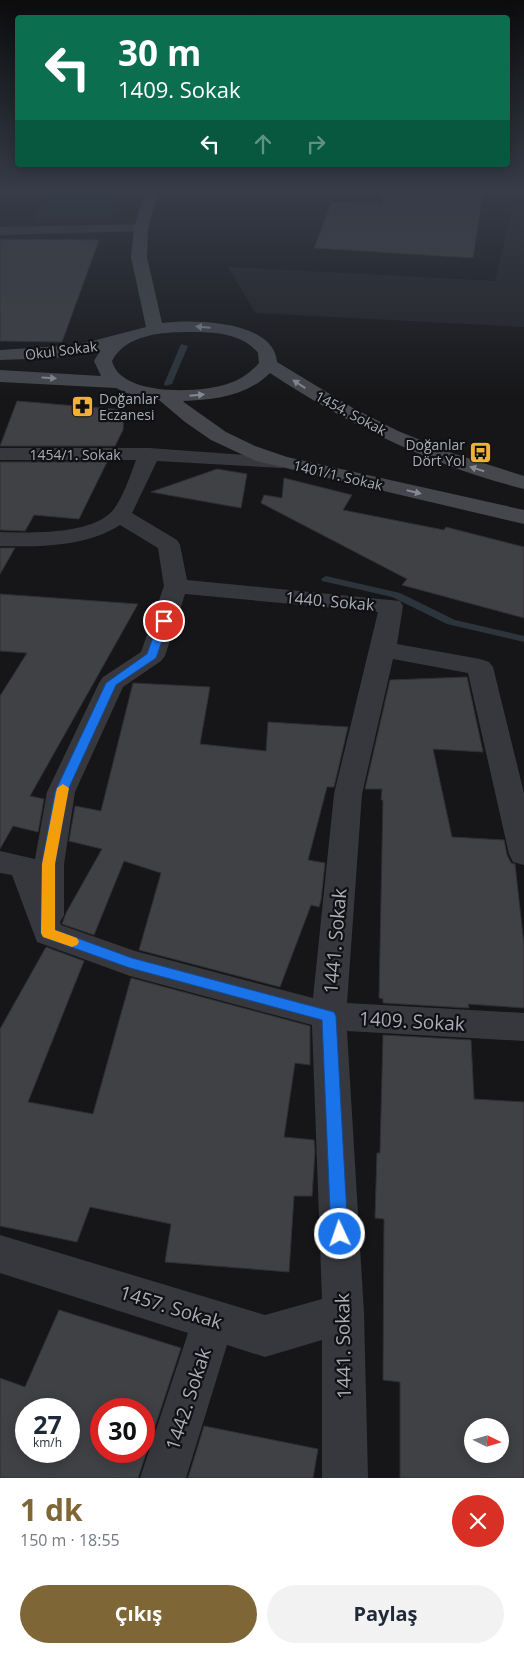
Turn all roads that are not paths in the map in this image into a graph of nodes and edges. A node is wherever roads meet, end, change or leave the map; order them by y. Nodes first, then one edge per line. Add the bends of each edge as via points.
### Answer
1 (139, 260) edge
2 (155, 330) junction
3 (122, 340) junction
4 (0, 355) edge
5 (268, 364) junction
6 (0, 376) edge
7 (120, 383) junction
8 (165, 395) junction
9 (0, 454) edge
10 (149, 454) junction
11 (281, 462) junction
12 (524, 483) edge
13 (120, 515) junction
14 (524, 517) edge
15 (0, 539) edge
16 (176, 586) junction
17 (384, 649) junction
18 (524, 854) edge
19 (0, 862) edge
20 (48, 933) junction
21 (329, 1016) junction
22 (524, 1027) edge
23 (0, 1254) edge
24 (343, 1313) junction
25 (213, 1321) junction
26 (163, 1478) edge
27 (345, 1478) edge

1 - 2 main road
2 - 3 main road, Okul Sokak
5 -> 2 main road, Okul Sokak via 266,352 256,342 240,334 192,326
3 - 4 main road, Okul Sokak via 50,354
3 - 7 main road via 109,350 103,361 107,373
8 -> 5 main road via 221,392 260,375
12 -> 5 main road, 1454. Sokak via 464,465 373,427
6 -> 7 main road
7 - 8 main road via 140,391
8 - 11 main road via 193,421 220,438 253,454
9 - 10 street, 1454/1. Sokak
10 - 11 street, 1401/1. Sokak
10 - 13 street
11 -> 14 main road, 1401/1. Sokak
13 - 15 street via 97,528 46,540
13 - 16 street via 169,544
16 - 17 street, 1440. Sokak via 391,606
16 - 20 street via 152,656 112,683 61,792 49,864
17 - 18 street via 480,667
17 - 21 street, 1441. Sokak via 348,794
19 - 20 street via 25,867
20 - 21 street, 1409. Sokak via 130,963
21 - 22 street, 1409. Sokak
21 - 24 street, 1441. Sokak
23 - 25 street, 1457. Sokak
24 - 25 street, 1457. Sokak via 265,1336
24 - 27 street, 1441. Sokak
25 - 26 street, 1442. Sokak

